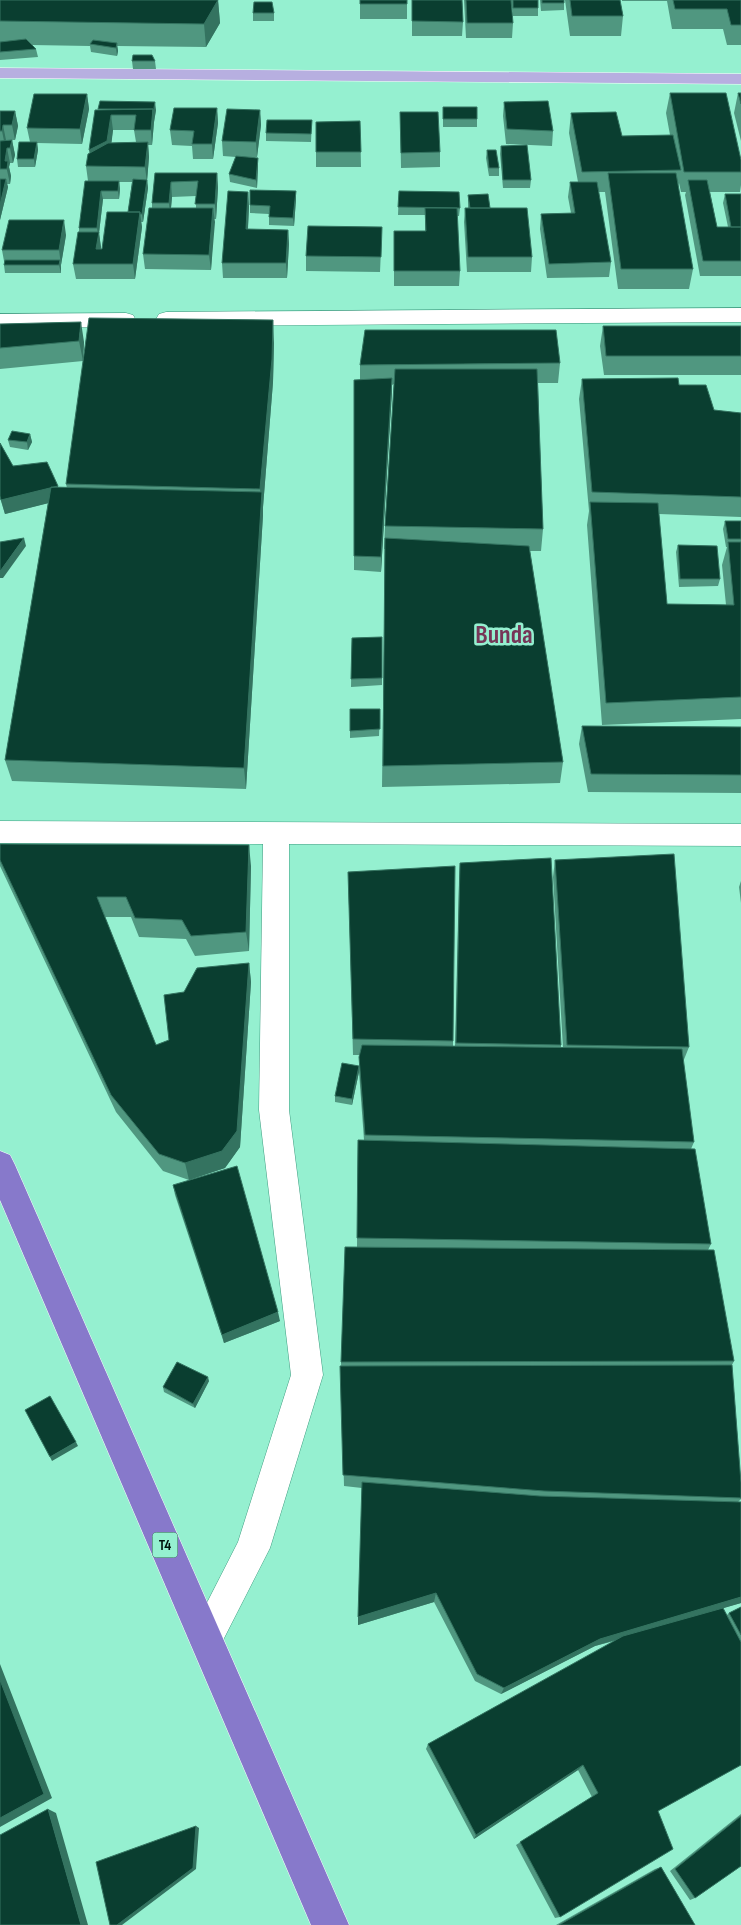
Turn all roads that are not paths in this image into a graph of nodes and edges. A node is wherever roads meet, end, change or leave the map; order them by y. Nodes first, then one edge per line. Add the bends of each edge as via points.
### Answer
1 (0, 73) edge
2 (741, 79) edge
3 (741, 315) edge
4 (0, 321) edge
5 (0, 832) edge
6 (276, 832) junction
7 (741, 835) edge
8 (0, 1165) edge
9 (206, 1638) junction
10 (330, 1925) edge

1 - 2 main road
3 - 4 street
5 - 6 street
6 - 7 street
6 - 9 street via 274,1110 306,1374 253,1548
8 - 9 highway, T4
9 - 10 highway, T4

